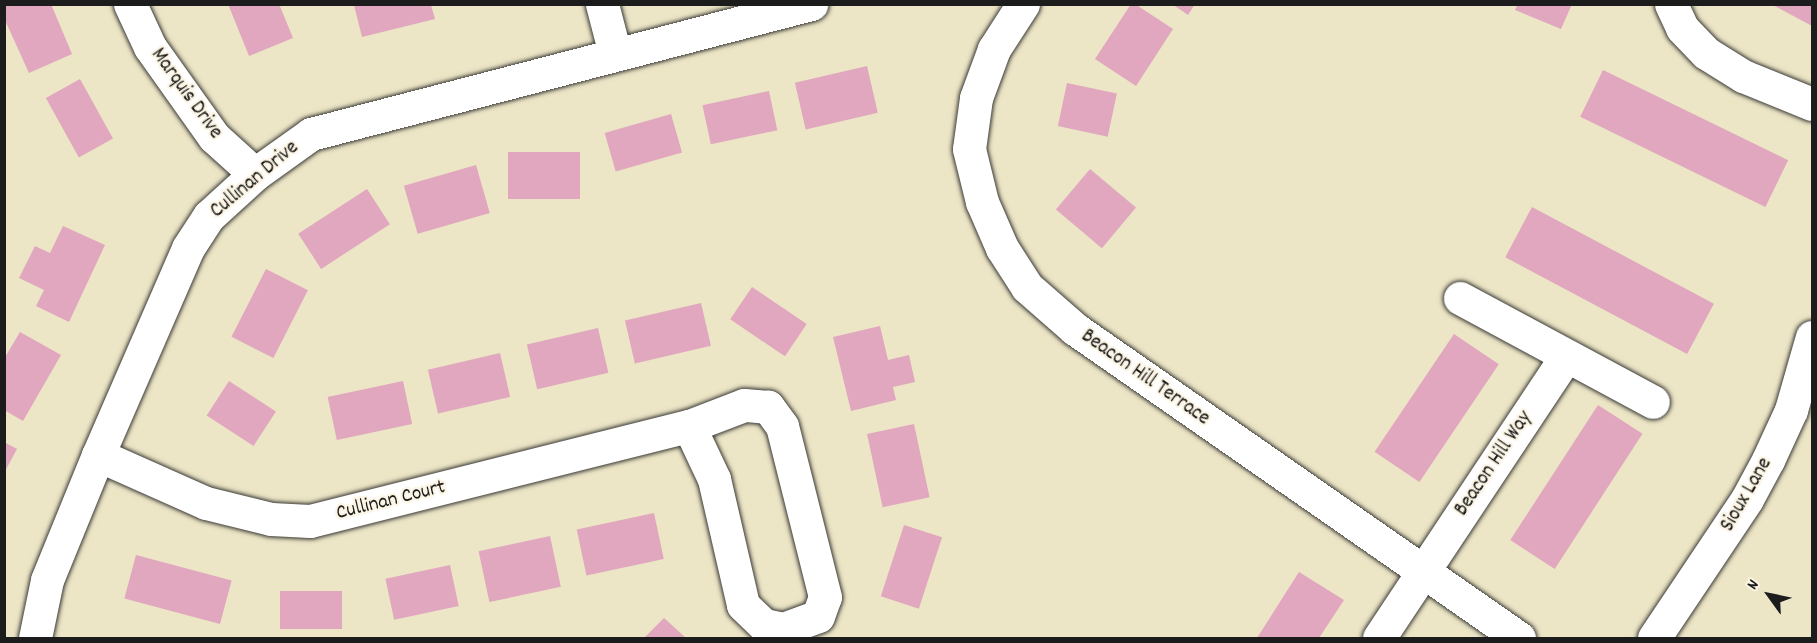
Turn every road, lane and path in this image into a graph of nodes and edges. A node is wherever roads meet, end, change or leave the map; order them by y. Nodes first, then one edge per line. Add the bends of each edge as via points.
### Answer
1 (130, 4) edge
2 (602, 4) edge
3 (811, 4) edge
4 (1023, 4) edge
5 (1671, 4) edge
6 (615, 54) junction
7 (1812, 104) edge
8 (255, 174) junction
9 (1460, 298) dead end
10 (1812, 338) edge
11 (1566, 357) junction
12 (1653, 402) dead end
13 (1802, 415) edge
14 (689, 426) junction
15 (98, 455) junction
16 (1423, 571) junction
17 (35, 639) edge
18 (1379, 639) edge
19 (1519, 639) edge
20 (1654, 639) edge

1 - 8 street, Marquis Drive via 150,47 214,137
2 - 6 street
3 - 6 street, Cullinan Drive
4 - 16 street, Beacon Hill Terrace via 994,49 976,98 969,149 982,202 1002,248 1027,286 1075,329
5 - 7 street via 1682,28 1706,53 1743,76
6 - 8 street, Cullinan Drive via 310,134
8 - 15 street, Cullinan Drive via 209,216 188,248
9 - 11 street
10 - 13 street, Sioux Lane
11 - 12 street
11 - 16 street, Beacon Hill Way
13 - 20 street, Sioux Lane
14 - 14 street, Cullinan Court via 714,479 743,605 764,625 783,629 818,616 825,597 782,426 768,407 744,405
14 - 15 street, Cullinan Court via 310,521 271,519 206,503
15 - 17 street, Cullinan Drive via 47,580
16 - 18 street, Beacon Hill Way
16 - 19 street, Beacon Hill Terrace

